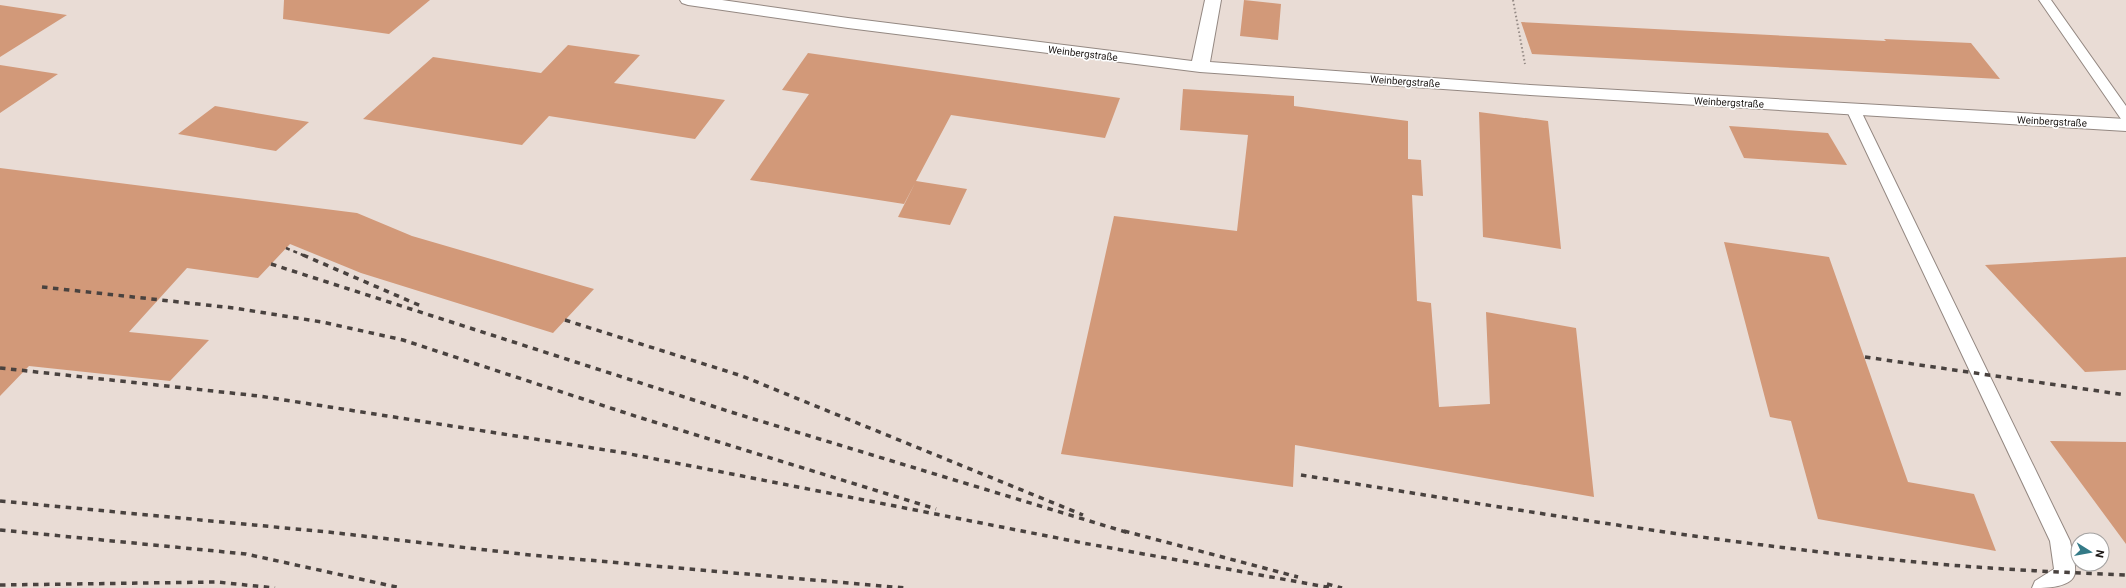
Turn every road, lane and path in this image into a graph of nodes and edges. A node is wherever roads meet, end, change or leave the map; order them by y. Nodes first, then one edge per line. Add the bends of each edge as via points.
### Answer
1 (688, 0) edge
2 (1213, 0) edge
3 (1513, 0) edge
4 (2045, 0) edge
5 (1200, 67) junction
6 (1530, 90) junction
7 (1853, 109) junction
8 (2126, 116) edge
9 (2126, 125) edge
10 (2043, 588) edge

1 - 5 street, Weinbergstraße via 848,23
2 - 5 street
3 - 6 path
4 - 8 lane
5 - 6 street, Weinbergstraße
6 - 7 street, Weinbergstraße
7 - 9 street, Weinbergstraße
7 - 10 lane via 2060,541 2065,573

